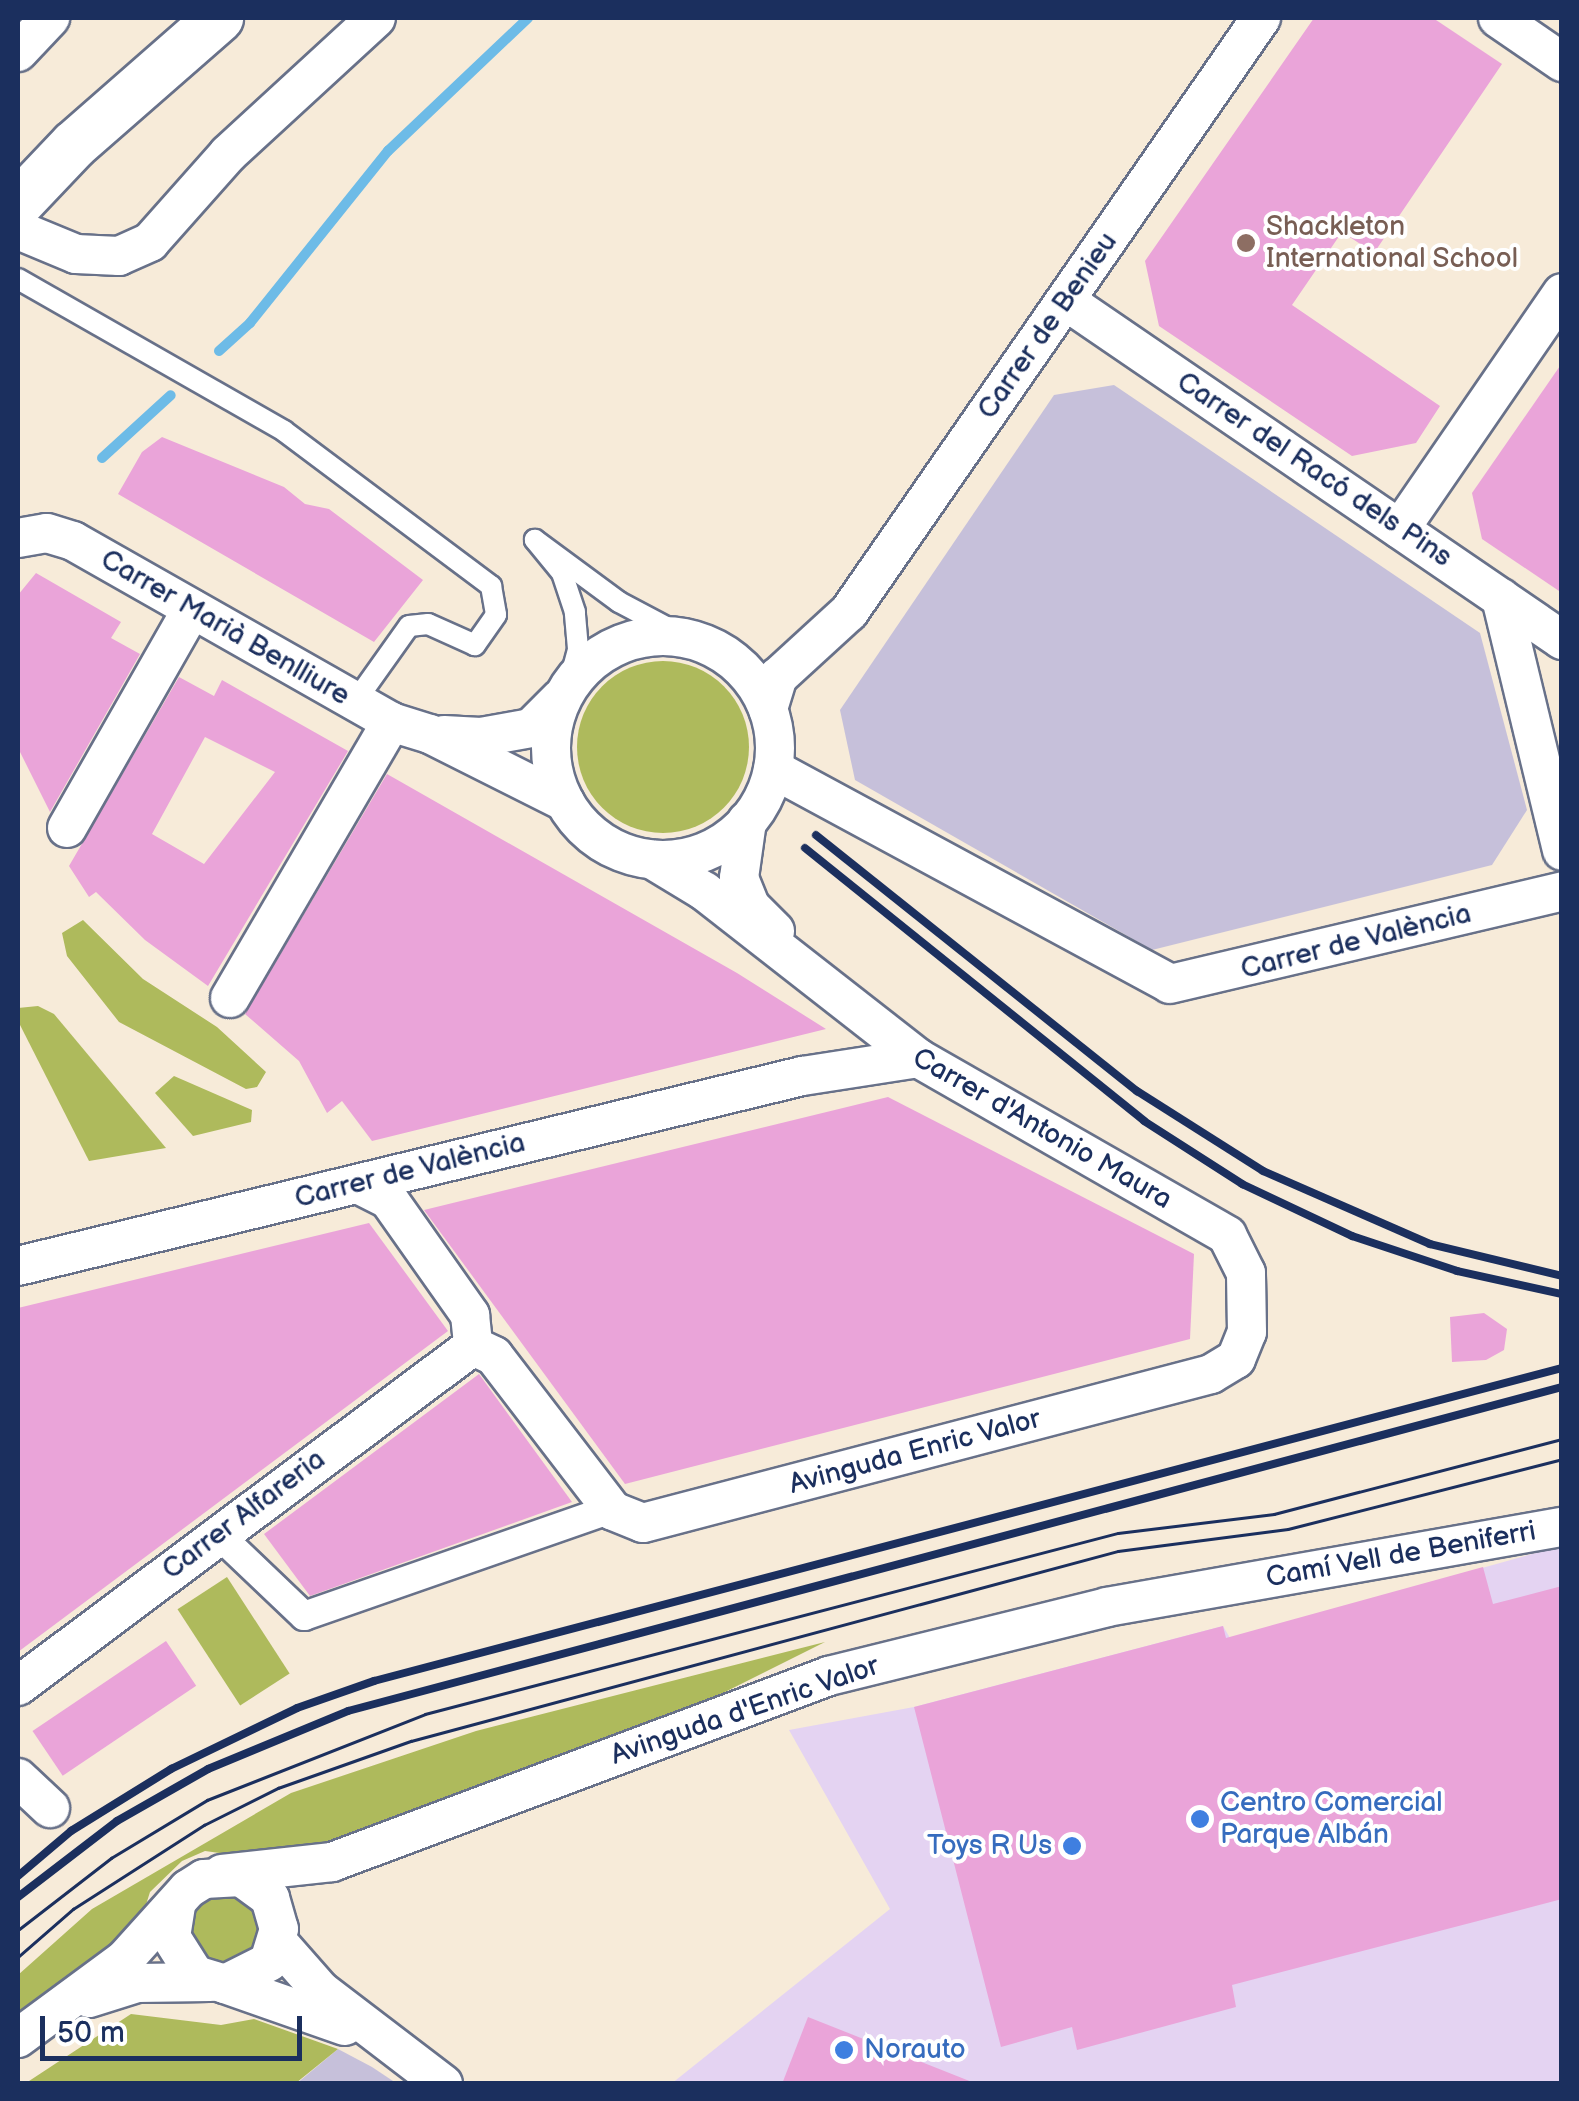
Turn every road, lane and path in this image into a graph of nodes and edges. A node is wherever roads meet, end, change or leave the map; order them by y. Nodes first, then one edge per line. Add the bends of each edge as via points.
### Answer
1 (50, 18) edge
2 (219, 18) edge
3 (376, 18) edge
4 (1261, 18) edge
5 (1498, 18) edge
6 (18, 52) edge
7 (1562, 62) edge
8 (18, 204) edge
9 (18, 230) edge
10 (18, 280) edge
11 (1562, 293) edge
12 (1066, 301) junction
13 (1400, 529) junction
14 (18, 538) edge
15 (1501, 598) junction
16 (192, 609) junction
17 (829, 630) junction
18 (1562, 640) edge
19 (704, 645) junction
20 (566, 691) junction
21 (355, 702) junction
22 (768, 709) junction
23 (391, 722) junction
24 (430, 734) junction
25 (773, 768) junction
26 (564, 802) junction
27 (747, 822) junction
28 (67, 828) dead end
29 (1562, 851) edge
30 (654, 860) junction
31 (1562, 892) edge
32 (230, 998) dead end
33 (860, 1016) junction
34 (918, 1058) junction
35 (802, 1076) junction
36 (358, 1184) junction
37 (18, 1266) edge
38 (472, 1346) junction
39 (1221, 1371) joint
40 (603, 1498) junction
41 (1562, 1527) edge
42 (218, 1534) junction
43 (1240, 1584) joint
44 (18, 1686) edge
45 (18, 1778) edge
46 (50, 1808) dead end
47 (320, 1866) junction
48 (222, 1874) junction
49 (176, 1904) junction
50 (278, 1935) junction
51 (218, 1983) junction
52 (54, 2012) junction
53 (18, 2038) edge
54 (387, 2045) junction
55 (443, 2084) edge

1 - 6 street
2 - 8 street via 74,145
3 - 9 street via 241,141 150,242 119,256 76,254
4 - 12 street, Carrer de Benieu
5 - 7 street
10 - 21 lane via 284,431 491,586 496,614 475,645 428,624 409,626
11 - 13 street
12 - 13 street, Carrer del Racó dels Pins
12 - 17 street, Carrer de Benieu via 849,612
13 - 15 street, Carrer del Racó dels Pins
14 - 16 street, Carrer Marià Benlliure via 46,534 73,541
15 - 18 street, Carrer del Racó dels Pins
15 - 29 street
16 - 21 street, Carrer Marià Benlliure
16 - 28 street
17 - 19 street, Carrer de Benieu via 796,647 760,654
17 - 22 street, Carrer de Benieu via 778,677
19 - 20 street via 633,639 586,665
19 - 20 lane via 619,602 535,540 562,572 575,612 578,650
19 - 22 street via 750,676
20 - 24 street, Carrer Marià Benlliure via 531,728 481,737
20 - 26 street via 551,731 552,768
21 - 23 street, Carrer Marià Benlliure
22 - 25 street
23 - 24 street, Carrer Marià Benlliure
23 - 32 street
24 - 26 street, Carrer Marià Benlliure
25 - 27 street
25 - 31 street, Carrer de València via 1150,978 1188,984
26 - 30 street via 587,832 618,851
27 - 30 street via 720,844 688,857
27 - 33 street, Carrer d'Antonio Maura via 738,878 751,906 845,982 858,997
30 - 33 street, Carrer d'Antonio Maura via 704,891
33 - 34 street, Carrer d'Antonio Maura
33 - 35 street, Carrer de València via 835,1056
34 - 35 street, Carrer de València
34 - 39 street, Carrer d'Antonio Maura via 1227,1235 1246,1273 1247,1332 1236,1359
35 - 36 street, Carrer de València
36 - 37 street, Carrer de València
36 - 38 street via 389,1200 470,1315
38 - 40 street via 494,1356
38 - 42 street, Carrer Alfareria
39 - 40 street, Avinguda Enric Valor via 643,1523
40 - 42 street via 304,1616
41 - 43 street, Camí Vell de Beniferri
42 - 44 street, Carrer Alfareria
43 - 47 street, Avinguda d'Enric Valor via 1106,1607 829,1676
45 - 46 street
47 - 48 street, Avinguda d'Enric Valor
47 - 50 street
48 - 49 street via 204,1878
48 - 50 street via 258,1885 277,1912
49 - 51 street via 175,1952
49 - 52 street via 142,1944
50 - 51 street via 256,1974
50 - 54 street via 306,1978
51 - 52 street via 137,1983
51 - 54 street
52 - 53 street
54 - 55 street

